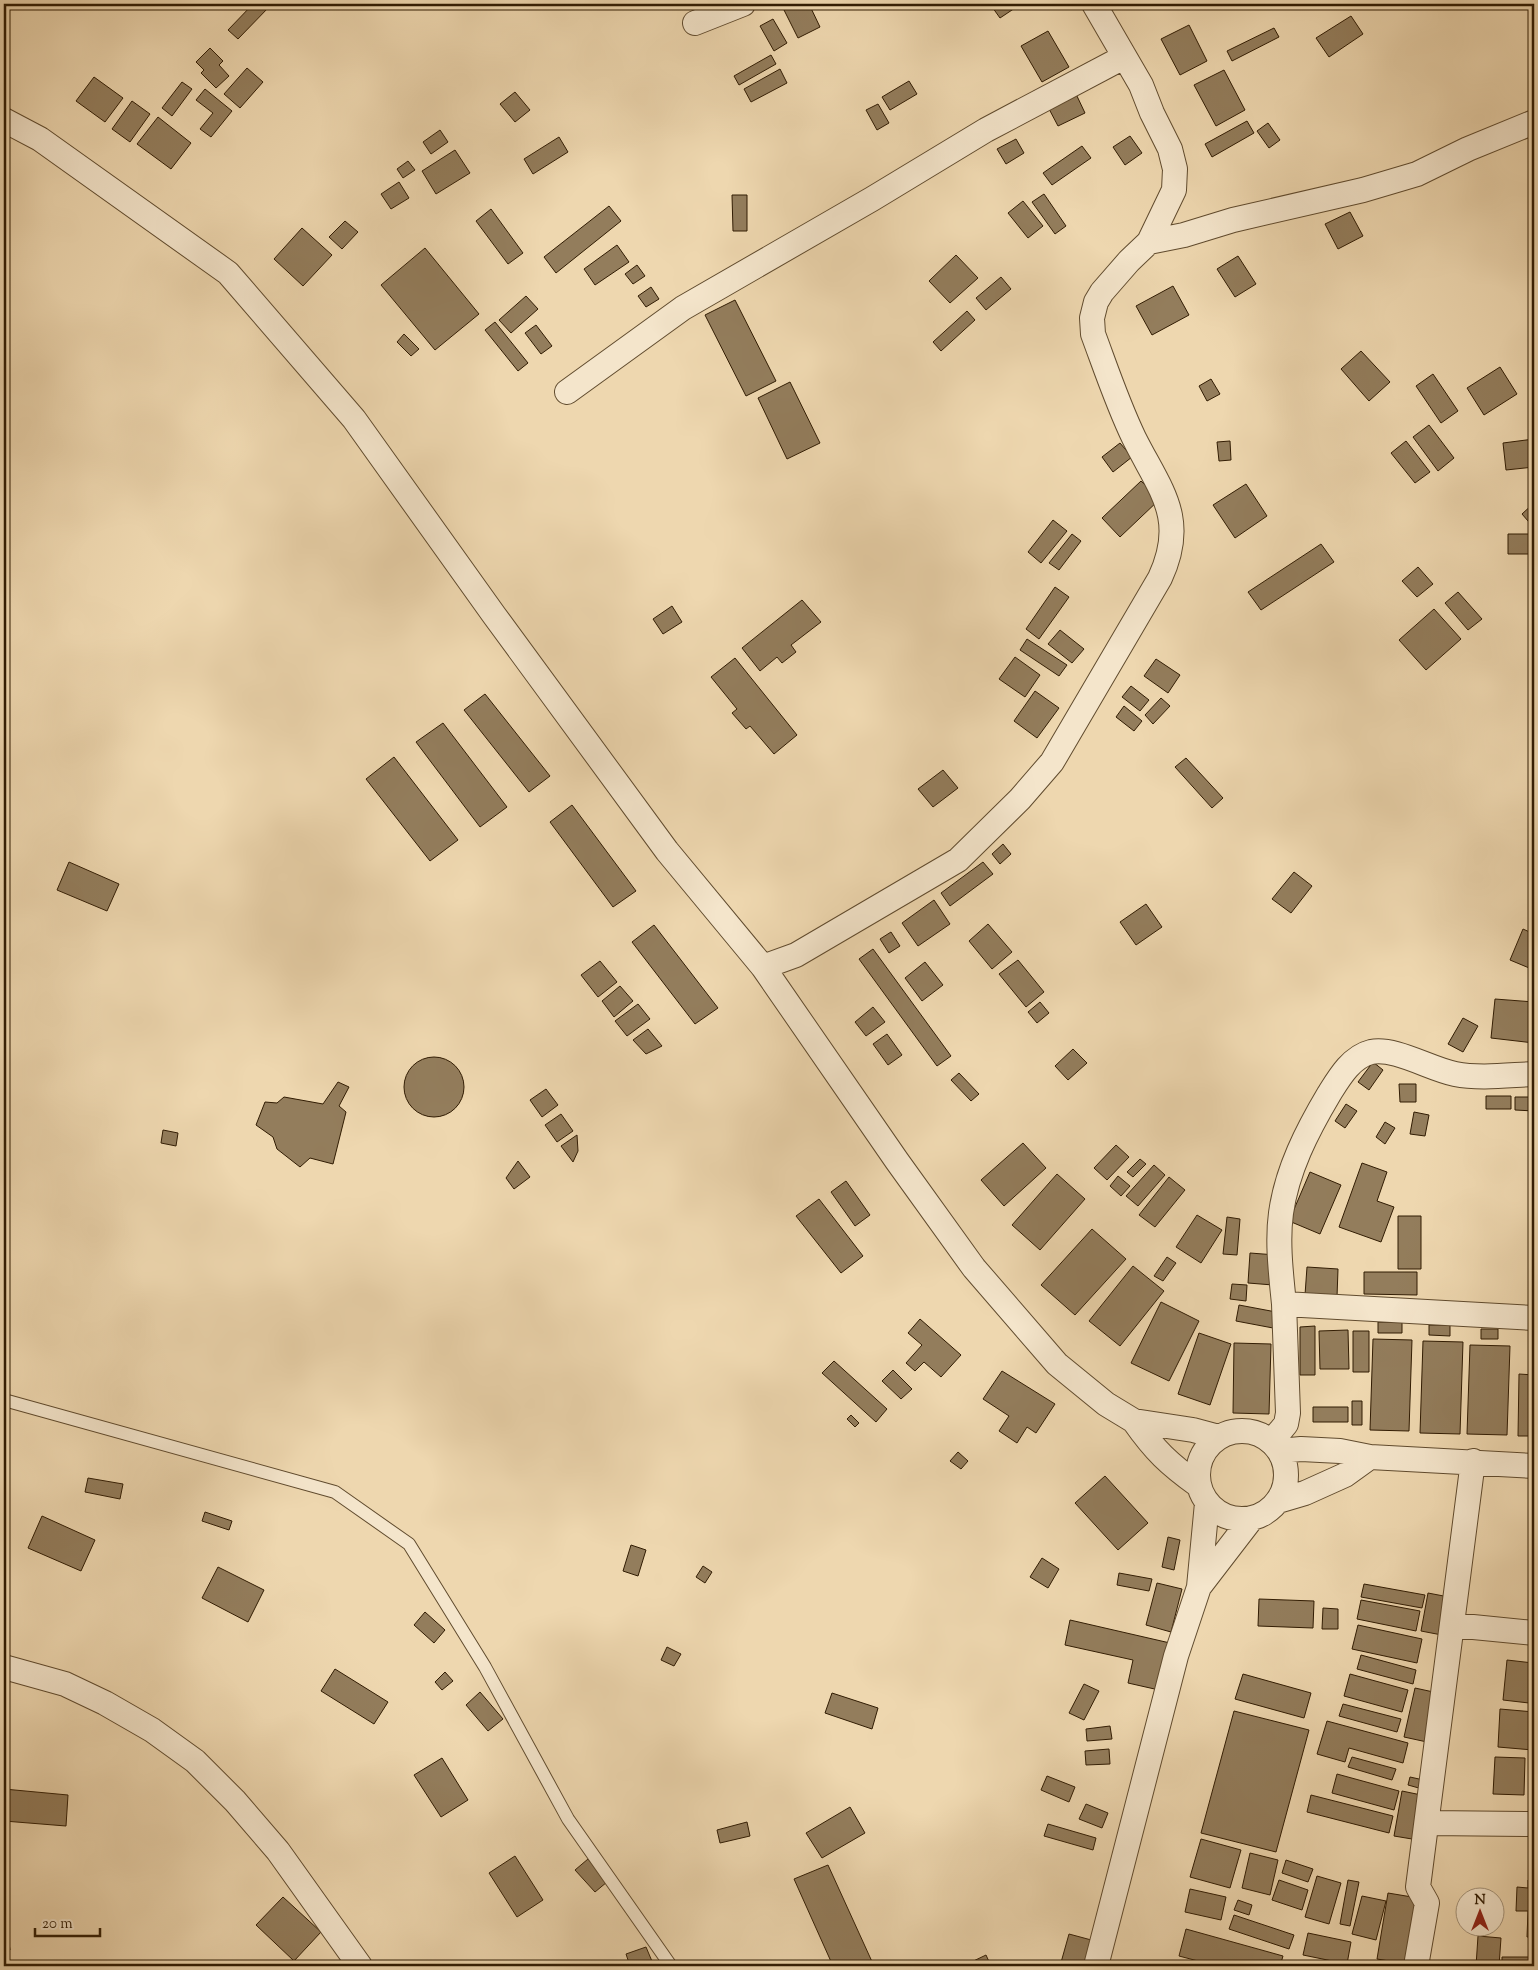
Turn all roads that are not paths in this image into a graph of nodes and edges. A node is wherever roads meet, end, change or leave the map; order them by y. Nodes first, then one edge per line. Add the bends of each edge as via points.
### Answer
1 (743, 4) edge
2 (1094, 4) edge
3 (695, 23) dead end
4 (1124, 58) junction
5 (4, 120) edge
6 (1534, 122) edge
7 (1149, 242) junction
8 (567, 392) dead end
9 (763, 967) junction
10 (1534, 1074) edge
11 (1284, 1304) junction
12 (1534, 1318) edge
13 (4, 1400) edge
14 (1134, 1421) junction
15 (1219, 1437) junction
16 (1275, 1446) junction
17 (1370, 1457) junction
18 (1473, 1461) junction
19 (1534, 1466) edge
20 (1203, 1494) junction
21 (1278, 1501) junction
22 (1252, 1518) junction
23 (1199, 1587) junction
24 (1453, 1625) junction
25 (1534, 1633) edge
26 (4, 1667) edge
27 (1428, 1823) junction
28 (1534, 1824) edge
29 (360, 1966) edge
30 (671, 1966) edge
31 (1096, 1966) edge
32 (1416, 1966) edge

1 - 3 street
2 - 4 street
4 - 7 street via 1141,85 1170,149 1175,169 1174,190
4 - 8 street via 986,130 684,308
5 - 9 street via 40,139 228,273 354,419 668,851
6 - 7 street via 1417,174
7 - 9 street via 1102,292 1092,318 1093,334 1116,394 1134,438 1163,491 1169,512 1173,540 1160,578 1052,762 1020,800 958,860 796,954
9 - 14 street via 974,1268 1057,1364 1106,1404
10 - 11 street via 1456,1074 1389,1053 1371,1052 1354,1061 1317,1114 1287,1184 1281,1214 1280,1246
11 - 12 street
11 - 16 street via 1288,1413
13 - 30 lane via 335,1492 409,1544 485,1667 568,1819
14 - 15 street
14 - 20 street via 1158,1453
15 - 16 street via 1246,1431 1259,1434
15 - 20 street via 1208,1446 1197,1471
16 - 17 street via 1340,1450
16 - 21 street via 1285,1464 1287,1477
17 - 18 street
17 - 21 street via 1345,1475 1306,1494
18 - 19 street
18 - 24 street
20 - 22 street via 1220,1514 1236,1519
20 - 23 street
21 - 22 street via 1267,1512
22 - 23 street
23 - 31 street via 1176,1656
24 - 25 street
24 - 27 street
26 - 29 street via 65,1684 105,1703 152,1730 195,1762 278,1851
27 - 28 street
27 - 32 street via 1418,1887 1427,1903

